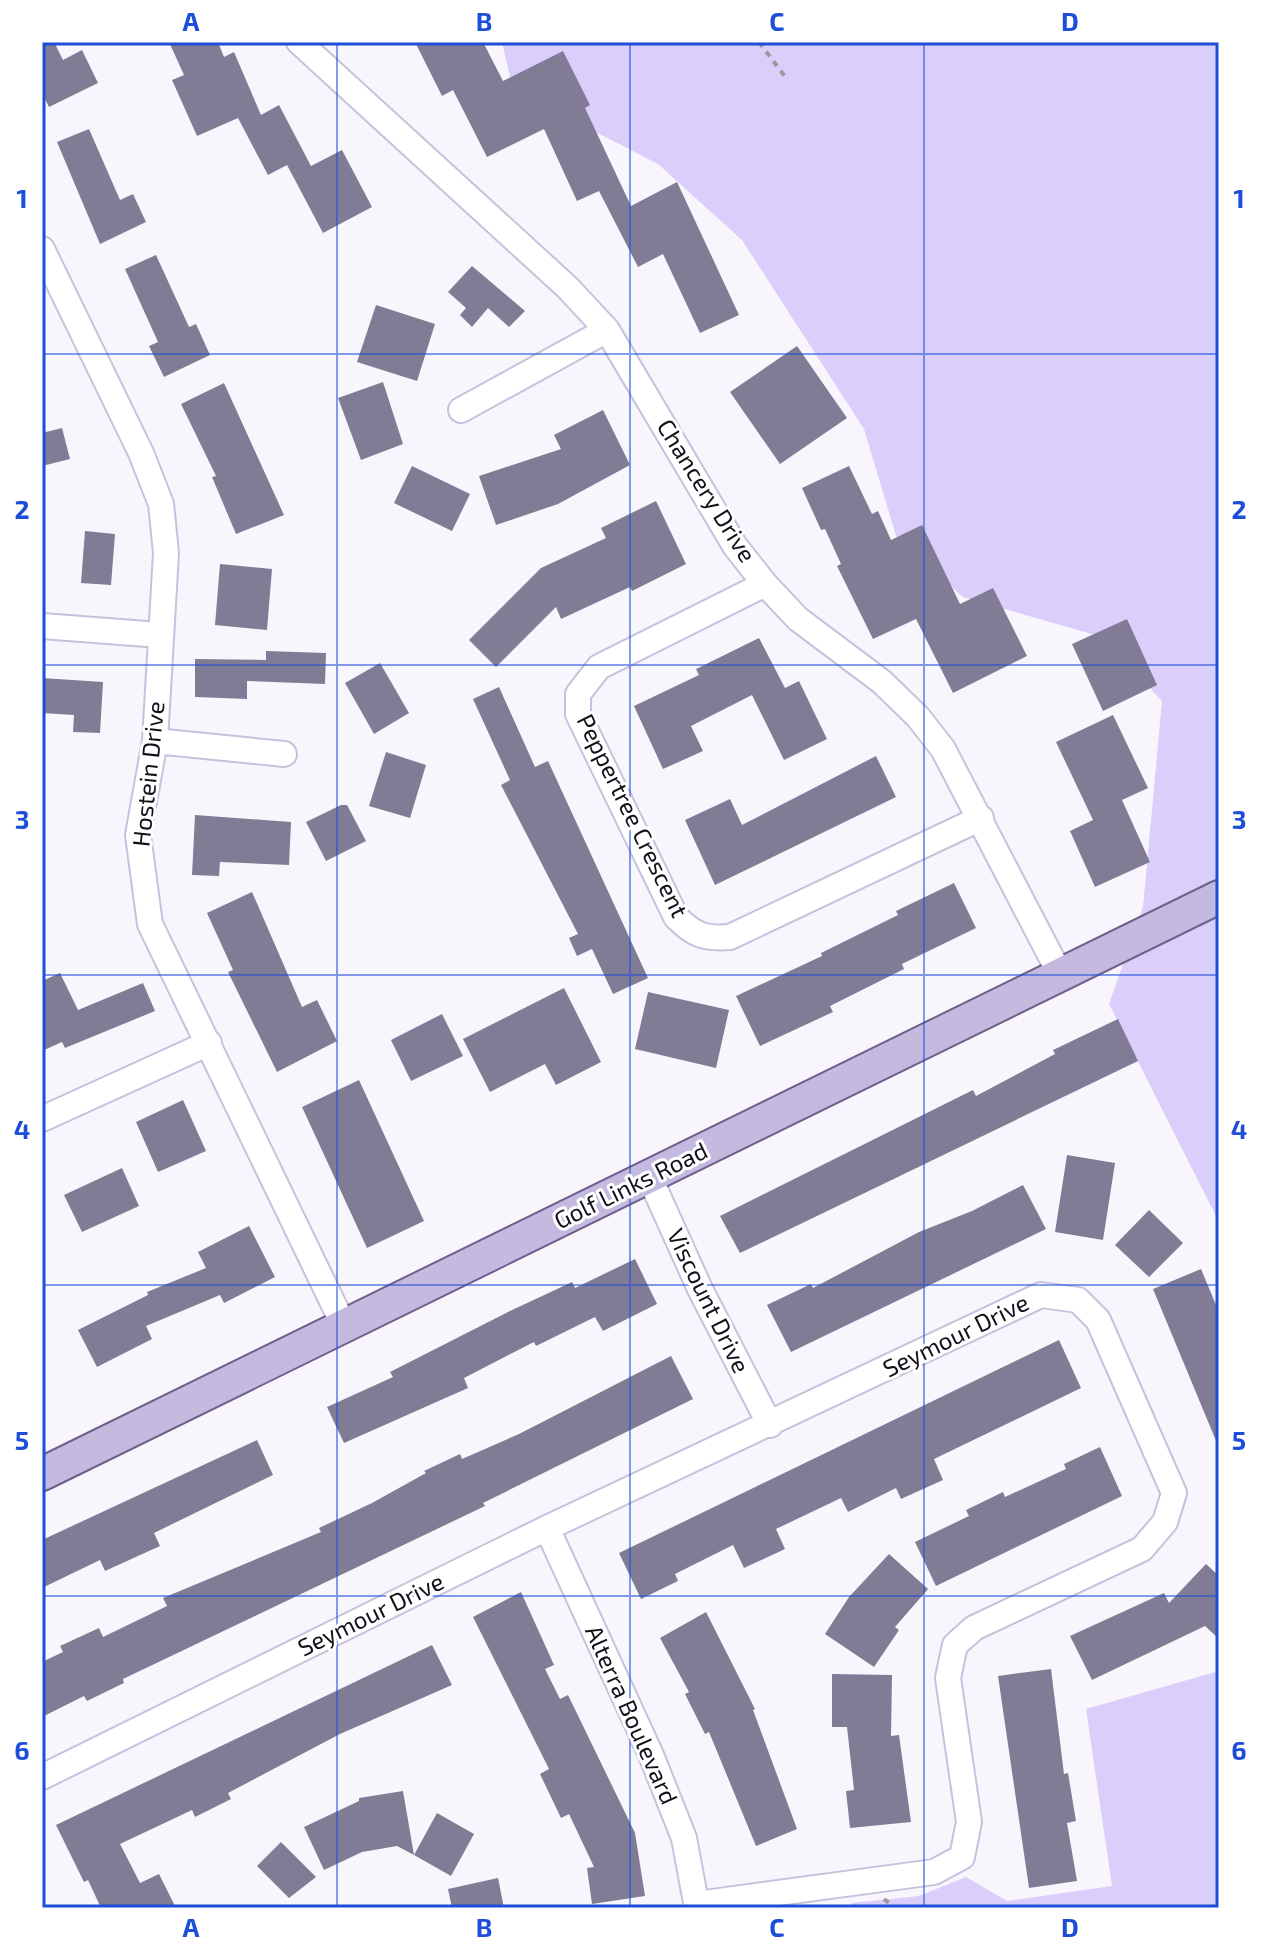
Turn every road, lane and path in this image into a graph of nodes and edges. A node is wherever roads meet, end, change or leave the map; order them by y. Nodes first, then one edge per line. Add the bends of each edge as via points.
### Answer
1 (299, 42) edge
2 (759, 42) edge
3 (786, 78) dead end
4 (44, 260) edge
5 (607, 330) junction
6 (461, 410) dead end
7 (765, 584) junction
8 (42, 626) edge
9 (160, 635) junction
10 (155, 741) junction
11 (284, 754) dead end
12 (981, 818) junction
13 (1219, 897) edge
14 (1061, 976) junction
15 (209, 1043) junction
16 (42, 1119) edge
17 (649, 1176) junction
18 (345, 1328) junction
19 (770, 1425) junction
20 (42, 1474) edge
21 (547, 1528) junction
22 (42, 1777) edge
23 (697, 1906) edge

1 - 5 street, Chancery Drive via 568,288
2 - 3 path
4 - 9 street, Hostein Drive via 141,453 161,504 166,553
5 - 6 street
5 - 7 street, Chancery Drive via 735,546
7 - 12 street, Chancery Drive via 798,619 882,682 918,717 943,749
7 - 12 street, Peppertree Crescent via 599,667 578,694 578,714 676,917 693,934 730,937
8 - 9 street
9 - 10 street, Hostein Drive
10 - 11 street
10 - 15 street, Hostein Drive via 138,835 150,924
12 - 14 street, Chancery Drive
13 - 14 main road, Golf Links Road
14 - 17 main road, Golf Links Road
15 - 16 street
15 - 18 street, Hostein Drive
17 - 18 main road, Golf Links Road
17 - 19 street, Viscount Drive
18 - 20 main road, Golf Links Road
19 - 21 street, Seymour Drive
19 - 23 street, Seymour Drive via 1041,1295 1078,1300 1098,1320 1174,1493 1165,1522 1142,1549 974,1628 955,1645 948,1678 969,1822 962,1857 934,1872
21 - 22 street, Seymour Drive
21 - 23 street, Alterra Boulevard via 684,1838

